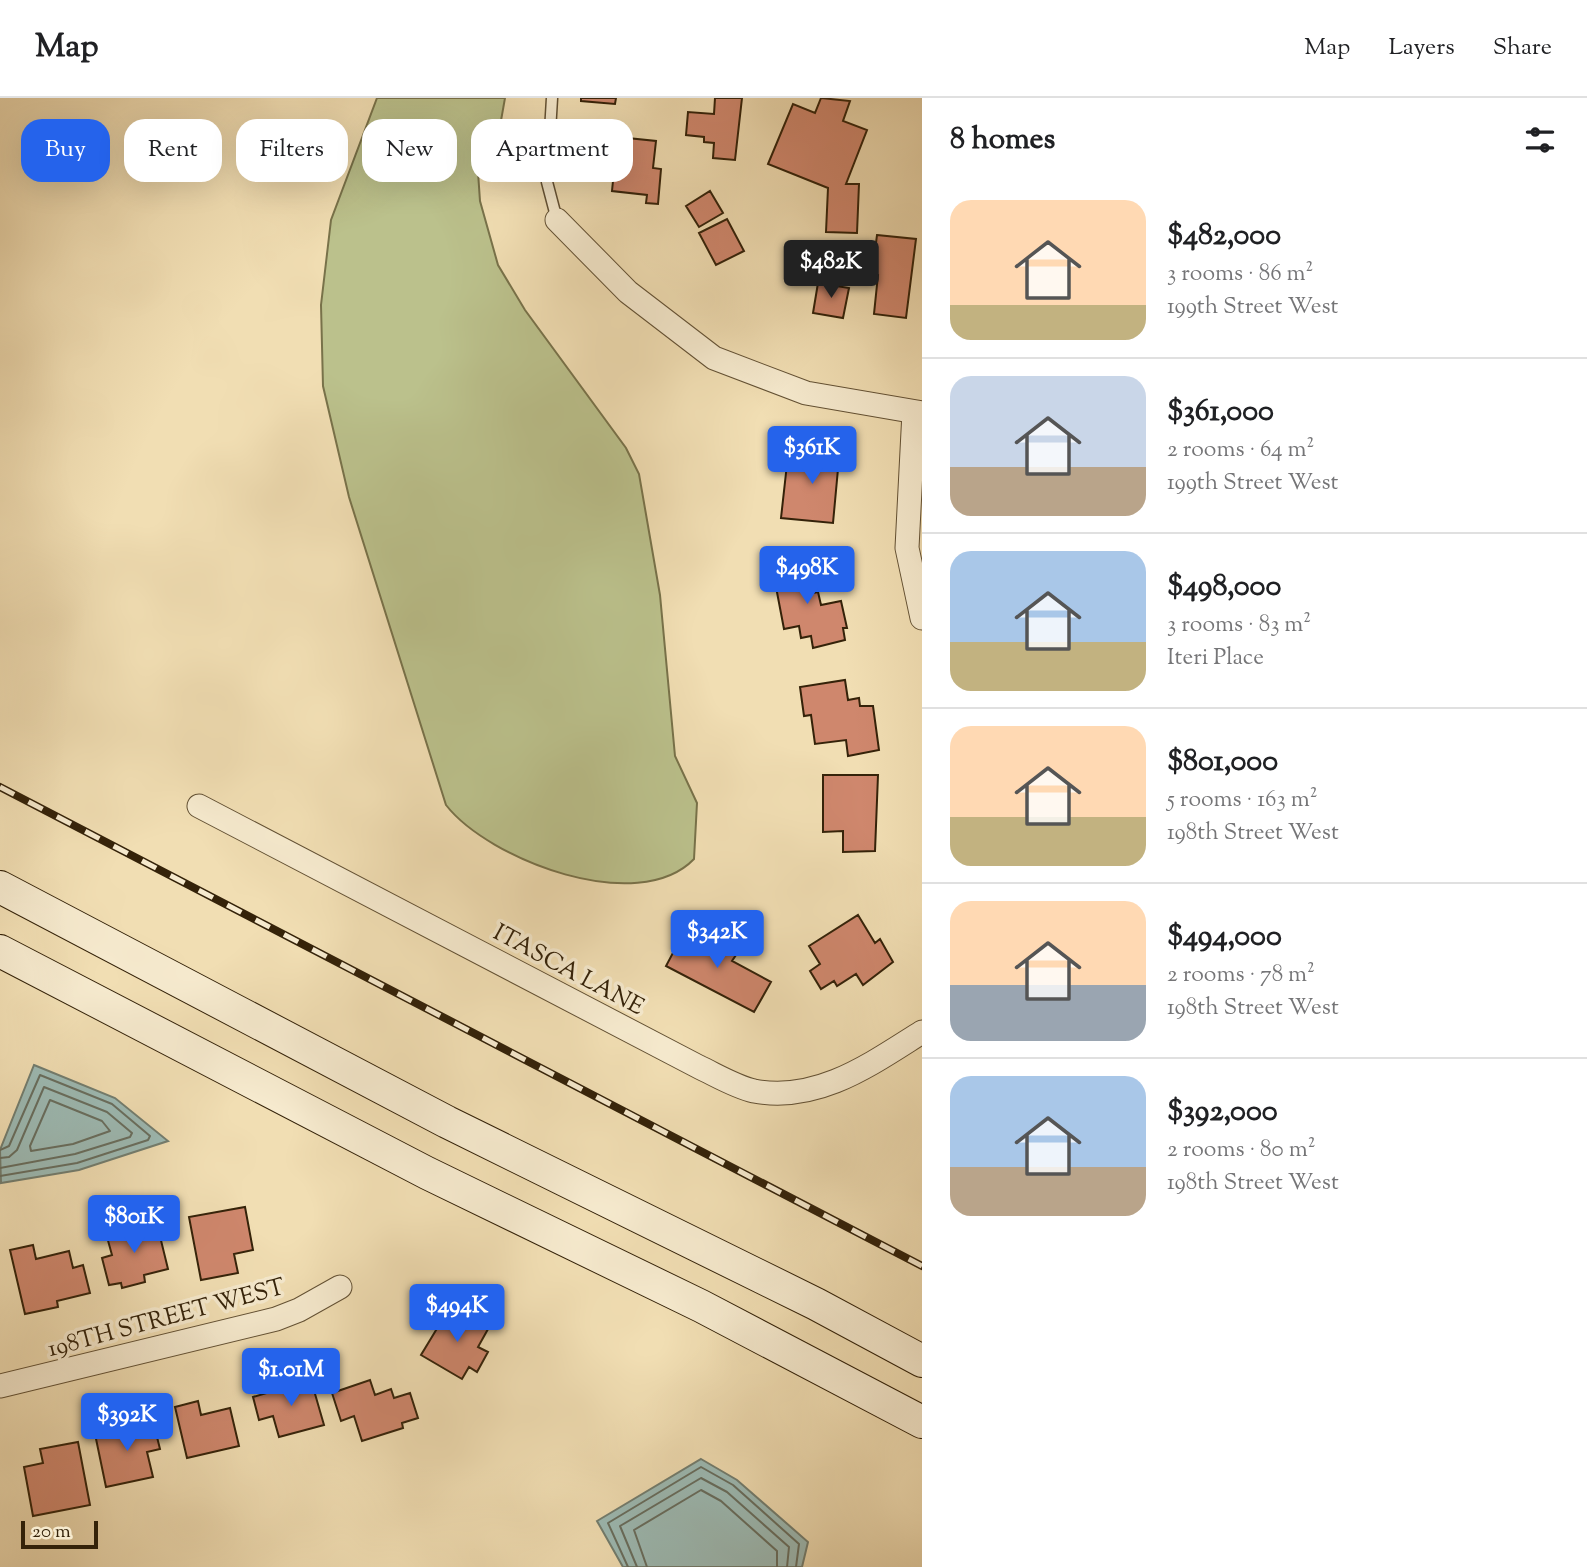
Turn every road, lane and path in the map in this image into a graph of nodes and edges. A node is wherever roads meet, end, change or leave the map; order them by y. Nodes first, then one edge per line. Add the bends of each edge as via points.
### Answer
1 (552, 98) edge
2 (557, 220) joint
3 (918, 413) edge
4 (922, 618) edge
5 (200, 806) dead end
6 (0, 887) edge
7 (0, 951) edge
8 (922, 1032) edge
9 (340, 1287) dead end
10 (922, 1361) edge
11 (0, 1386) edge
12 (922, 1422) edge

1 - 2 lane via 547,182
2 - 3 street via 628,292 714,358 806,393
3 - 4 street via 907,548
5 - 8 street, ITASCA LANE via 753,1091 802,1091 848,1079
6 - 10 main road via 447,1122
7 - 12 main road
9 - 11 street, 198TH STREET WEST via 276,1319

